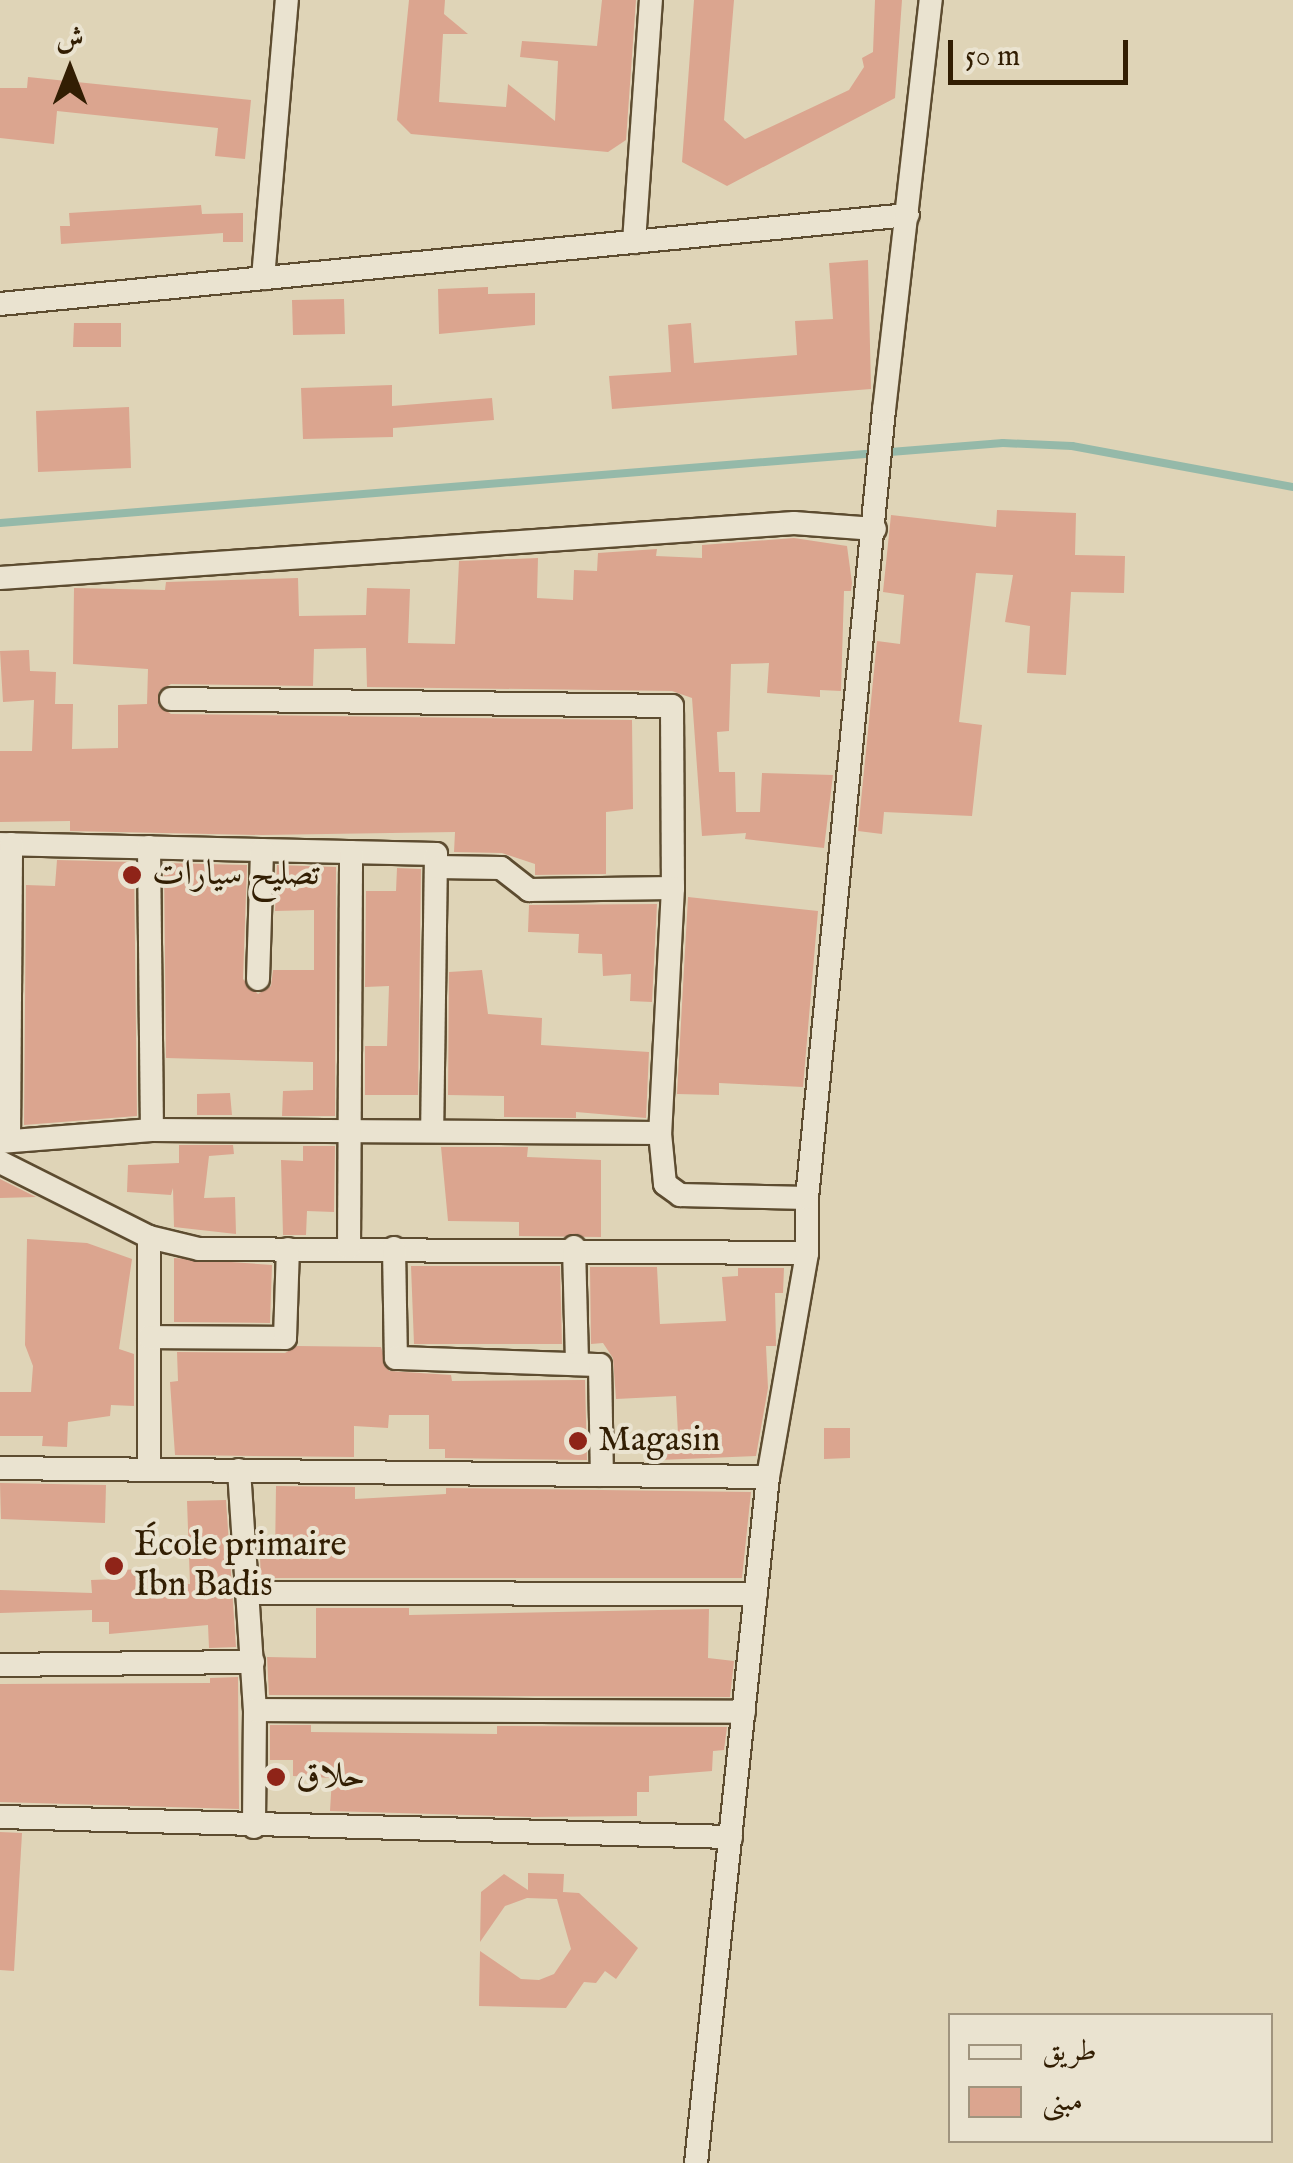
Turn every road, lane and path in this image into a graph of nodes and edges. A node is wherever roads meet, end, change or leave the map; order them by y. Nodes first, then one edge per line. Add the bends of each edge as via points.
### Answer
1 (287, 0) edge
2 (651, 0) edge
3 (931, 0) edge
4 (908, 215) junction
5 (634, 242) junction
6 (263, 278) junction
7 (0, 304) edge
8 (875, 529) junction
9 (0, 578) edge
10 (170, 699) dead end
11 (5, 844) edge
12 (149, 847) junction
13 (262, 850) junction
14 (351, 852) junction
15 (436, 868) junction
16 (672, 888) junction
17 (5, 972) edge
18 (258, 979) dead end
19 (350, 1129) junction
20 (152, 1130) junction
21 (432, 1130) junction
22 (660, 1134) junction
23 (3, 1149) edge
24 (806, 1198) junction
25 (149, 1238) junction
26 (288, 1248) junction
27 (349, 1248) junction
28 (394, 1248) junction
29 (574, 1248) junction
30 (806, 1253) junction
31 (149, 1337) junction
32 (576, 1364) junction
33 (0, 1468) edge
34 (149, 1469) junction
35 (239, 1470) junction
36 (602, 1475) junction
37 (768, 1478) junction
38 (249, 1594) junction
39 (756, 1594) junction
40 (253, 1662) junction
41 (0, 1665) edge
42 (255, 1710) junction
43 (744, 1712) junction
44 (0, 1817) edge
45 (254, 1828) junction
46 (731, 1837) junction
47 (696, 2163) edge

1 - 6 street
2 - 5 street
3 - 4 street
4 - 5 street
4 - 8 street
5 - 6 street
6 - 7 street
8 - 9 street via 794,523
8 - 24 street
10 - 16 street via 672,706
11 - 12 street
11 - 17 street
12 - 13 street
12 - 20 street
13 - 14 street
13 - 18 street
14 - 15 street via 436,854
14 - 19 street
15 - 16 street via 501,868 529,890
15 - 21 street
16 - 22 street
17 - 23 street
19 - 20 street
19 - 21 street
19 - 27 street
20 - 23 street
21 - 22 street
22 - 24 street via 664,1184 680,1195
23 - 25 street
24 - 30 street
25 - 26 street via 199,1249
25 - 31 street
26 - 27 street
26 - 31 street via 284,1338
27 - 28 street
28 - 29 street
28 - 32 street via 396,1358
29 - 30 street
29 - 32 street
30 - 37 street
31 - 34 street
32 - 36 street via 600,1365
33 - 34 street
34 - 35 street
35 - 36 street
35 - 38 street
36 - 37 street
37 - 39 street
38 - 39 street
38 - 40 street
39 - 43 street
40 - 41 street
40 - 42 street
42 - 43 street
42 - 45 street
43 - 46 street
44 - 45 street
45 - 46 street
46 - 47 street

